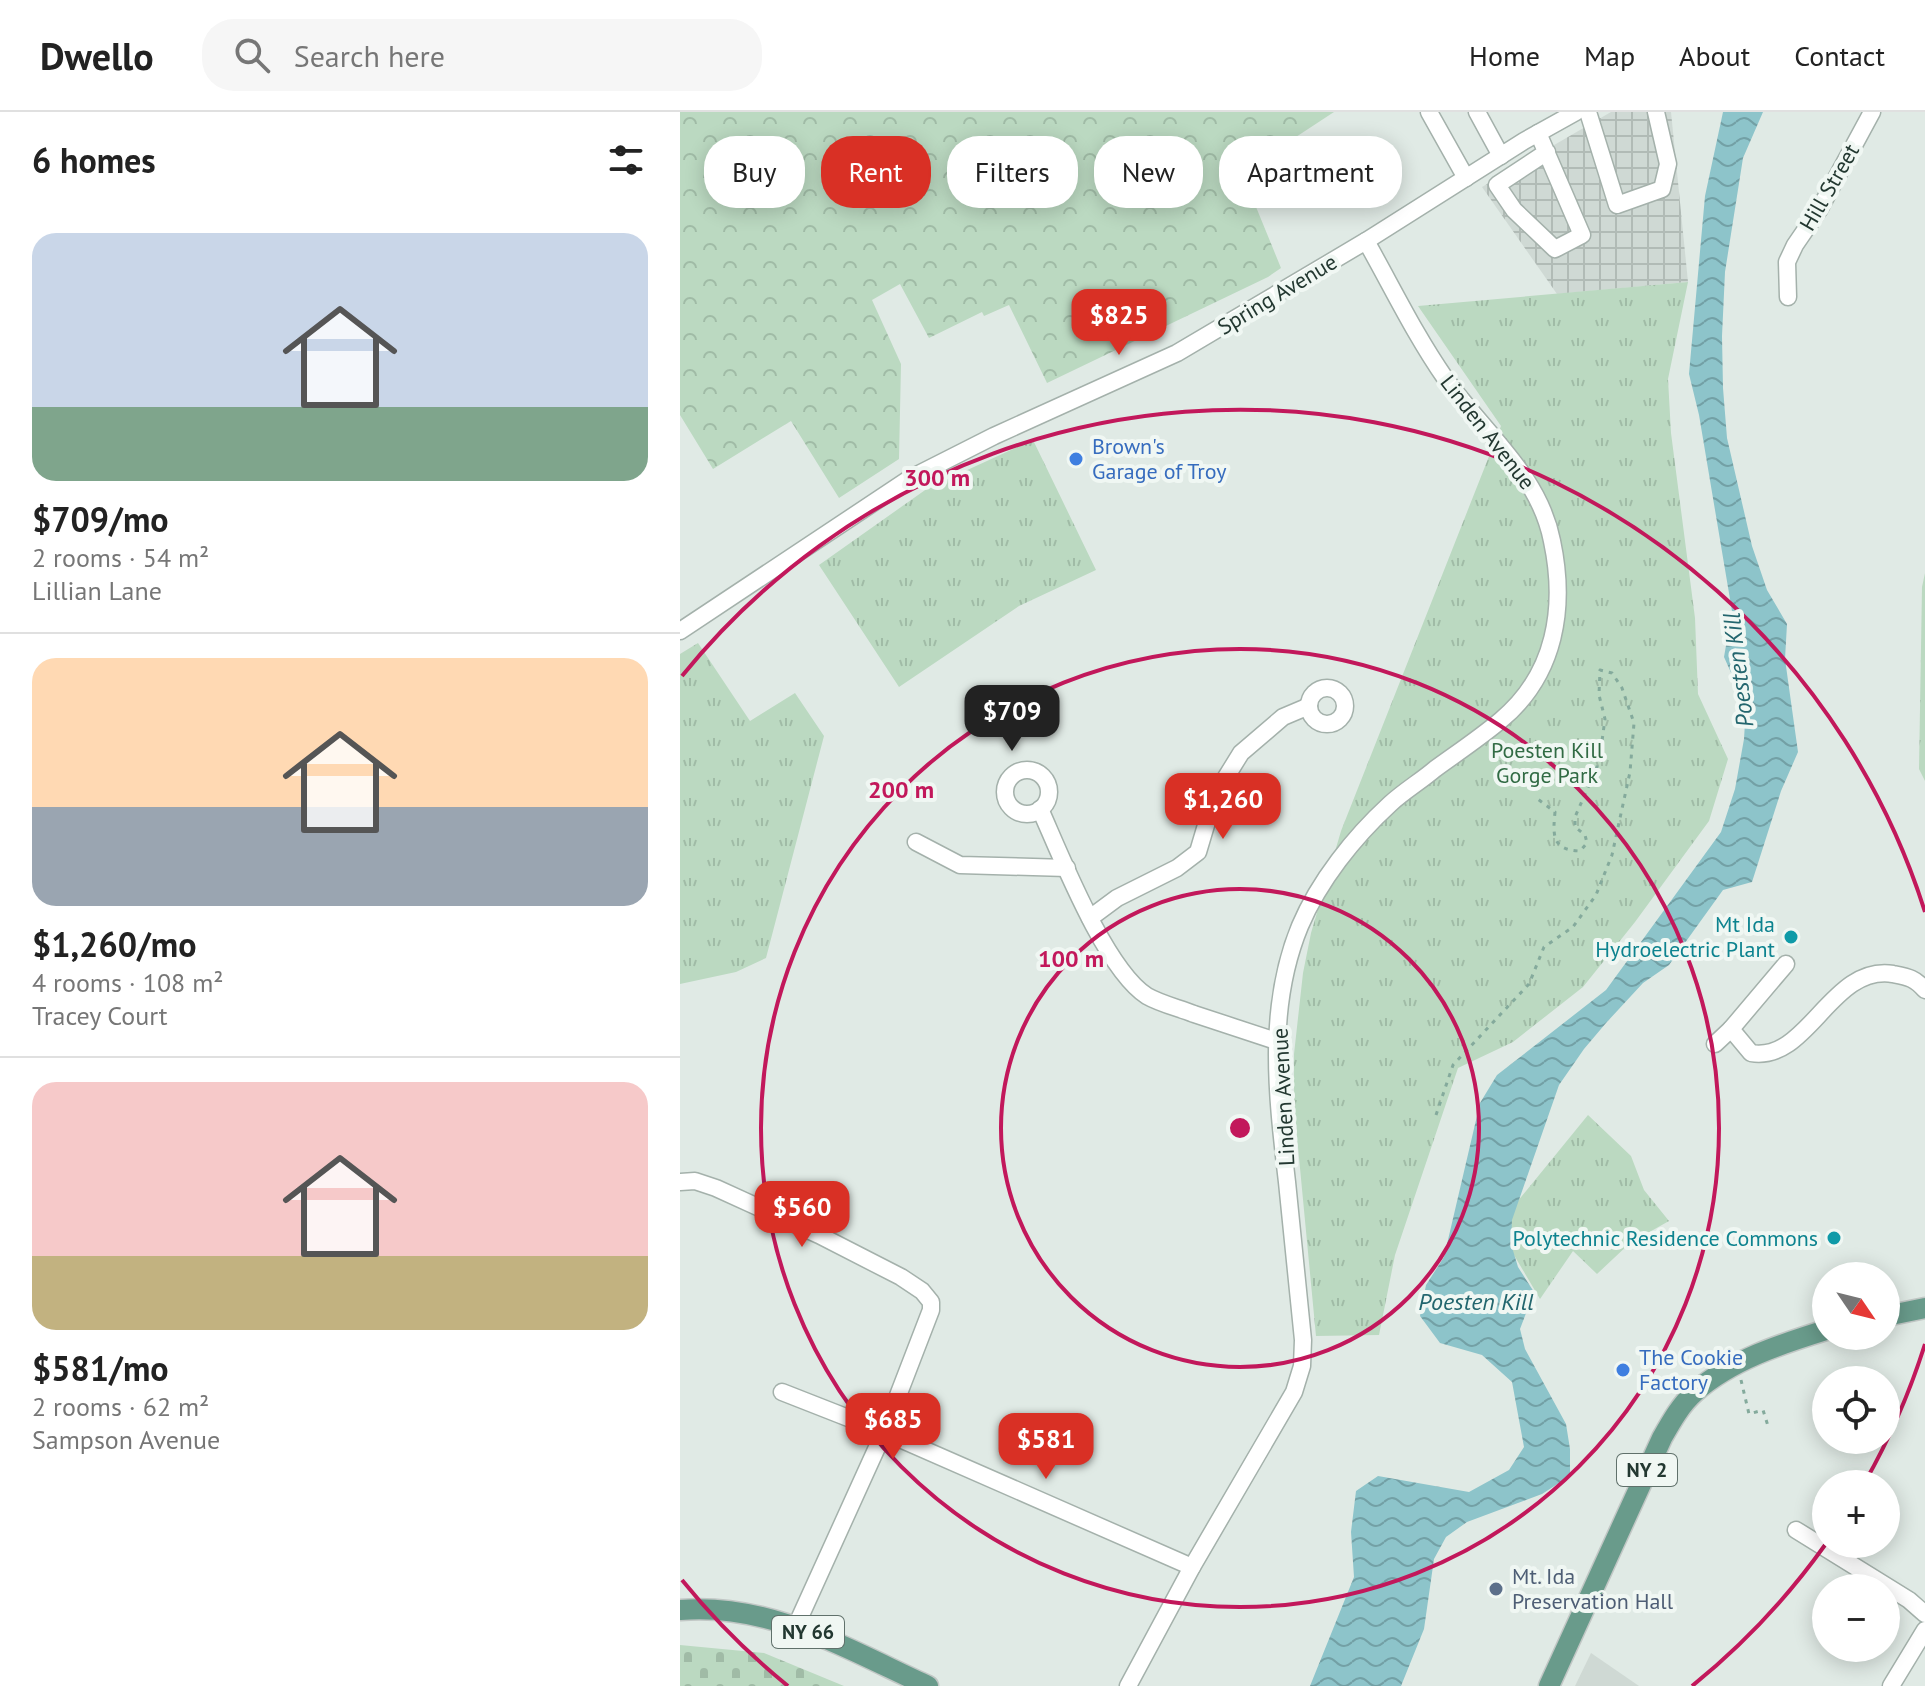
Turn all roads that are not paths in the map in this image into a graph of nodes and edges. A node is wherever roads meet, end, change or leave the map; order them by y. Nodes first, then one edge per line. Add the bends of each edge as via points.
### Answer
1 (1429, 112) edge
2 (1477, 112) edge
3 (1576, 112) edge
4 (1588, 112) edge
5 (1656, 112) edge
6 (1872, 112) edge
7 (1538, 133) junction
8 (1547, 152) junction
9 (1501, 156) junction
10 (1484, 166) junction
11 (1466, 178) junction
12 (1497, 185) junction
13 (1366, 241) junction
14 (1788, 297) dead end
15 (680, 631) edge
16 (1309, 706) dead end
17 (1040, 809) dead end
18 (916, 842) dead end
19 (1067, 868) junction
20 (1090, 918) junction
21 (1786, 964) dead end
22 (1925, 990) edge
23 (1731, 1029) junction
24 (1276, 1041) junction
25 (1715, 1044) dead end
26 (680, 1182) edge
27 (1925, 1308) edge
28 (1900, 1313) edge
29 (1812, 1334) edge
30 (782, 1392) dead end
31 (884, 1432) junction
32 (1796, 1530) dead end
33 (1192, 1567) junction
34 (680, 1610) edge
35 (1925, 1614) edge
36 (796, 1626) junction
37 (1925, 1630) edge
38 (928, 1686) edge
39 (1128, 1686) edge
40 (1549, 1686) edge
41 (1891, 1686) edge

1 - 11 street
2 - 9 street
3 - 7 street, Spring Avenue
4 - 5 street via 1617,205 1662,189 1668,164
6 - 14 street, Hill Street via 1787,262
7 - 8 street
7 - 9 street, Spring Avenue
8 - 12 street
8 - 12 street via 1582,235 1555,249 1514,210
9 - 10 street, Spring Avenue
10 - 11 street, Spring Avenue
10 - 12 street
11 - 13 street, Spring Avenue
13 - 15 street, Spring Avenue via 1177,353 909,479
13 - 24 street, Linden Avenue via 1447,381 1538,498 1552,540 1560,595 1549,653 1521,701 1390,803 1315,894 1284,975
16 - 20 street via 1283,717 1241,753 1215,795 1198,852
17 - 19 street
18 - 19 street via 960,865
19 - 20 street
20 - 24 street via 1119,967 1147,996
21 - 23 street
22 - 23 street via 1915,978 1887,973 1855,980 1785,1046 1765,1055 1751,1053
23 - 25 street
24 - 33 street, Linden Avenue via 1302,1366 1294,1392
26 - 31 street via 716,1188 781,1218 901,1277 927,1297 931,1310
27 - 28 main road
29 - 40 main road, NY 2 via 1735,1366 1695,1392 1678,1411
30 - 31 street
31 - 33 street
31 - 36 street
32 - 35 street
33 - 39 street, Linden Avenue
34 - 36 main road, NY 66 via 733,1611
36 - 38 main road, NY 66
37 - 41 street

